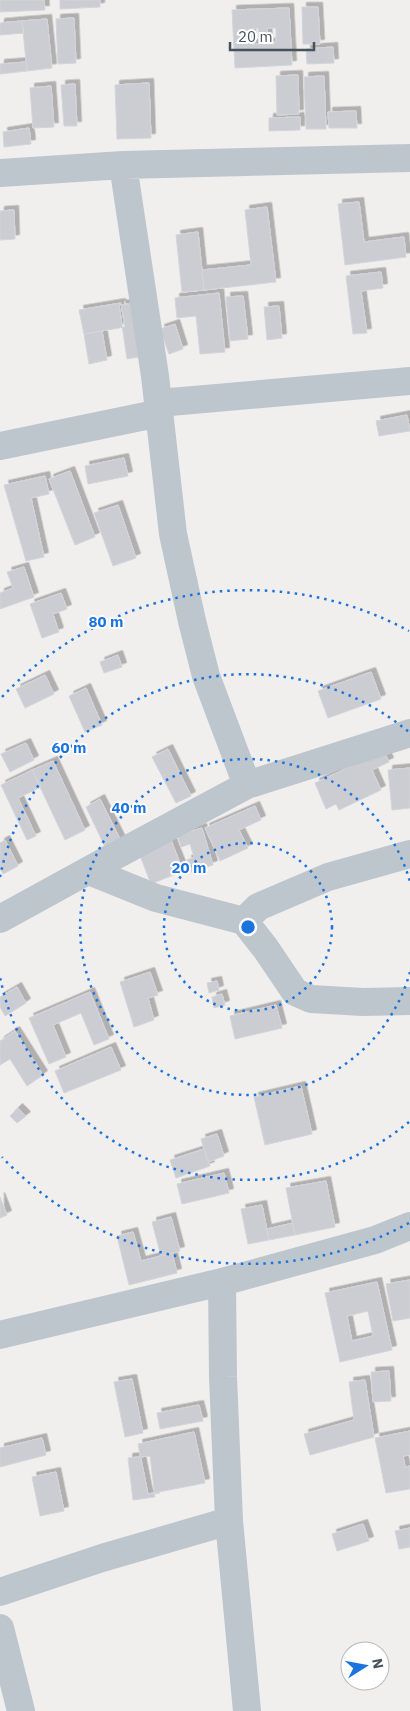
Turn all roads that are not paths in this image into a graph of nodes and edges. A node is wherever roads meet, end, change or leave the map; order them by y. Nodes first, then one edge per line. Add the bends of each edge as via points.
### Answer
1 (410, 158) edge
2 (124, 165) junction
3 (0, 173) edge
4 (410, 381) edge
5 (160, 408) junction
6 (0, 446) edge
7 (410, 733) edge
8 (247, 785) junction
9 (410, 854) edge
10 (89, 871) junction
11 (0, 919) edge
12 (244, 921) junction
13 (410, 1001) edge
14 (410, 1226) edge
15 (222, 1282) junction
16 (0, 1335) edge
17 (229, 1521) junction
18 (0, 1592) edge
19 (0, 1628) edge
20 (20, 1711) edge
21 (247, 1711) edge

1 - 2 street
2 - 3 street
2 - 5 street
4 - 5 street
5 - 6 street
5 - 8 street via 173,534 192,621 206,676
7 - 8 street
8 - 10 street
9 - 12 street via 328,877 258,908
10 - 11 street
10 - 12 street via 156,898
12 - 13 street via 295,992 311,999 331,1001
14 - 15 street via 375,1240
15 - 16 street
15 - 17 street
17 - 18 street
17 - 21 street
19 - 20 street

